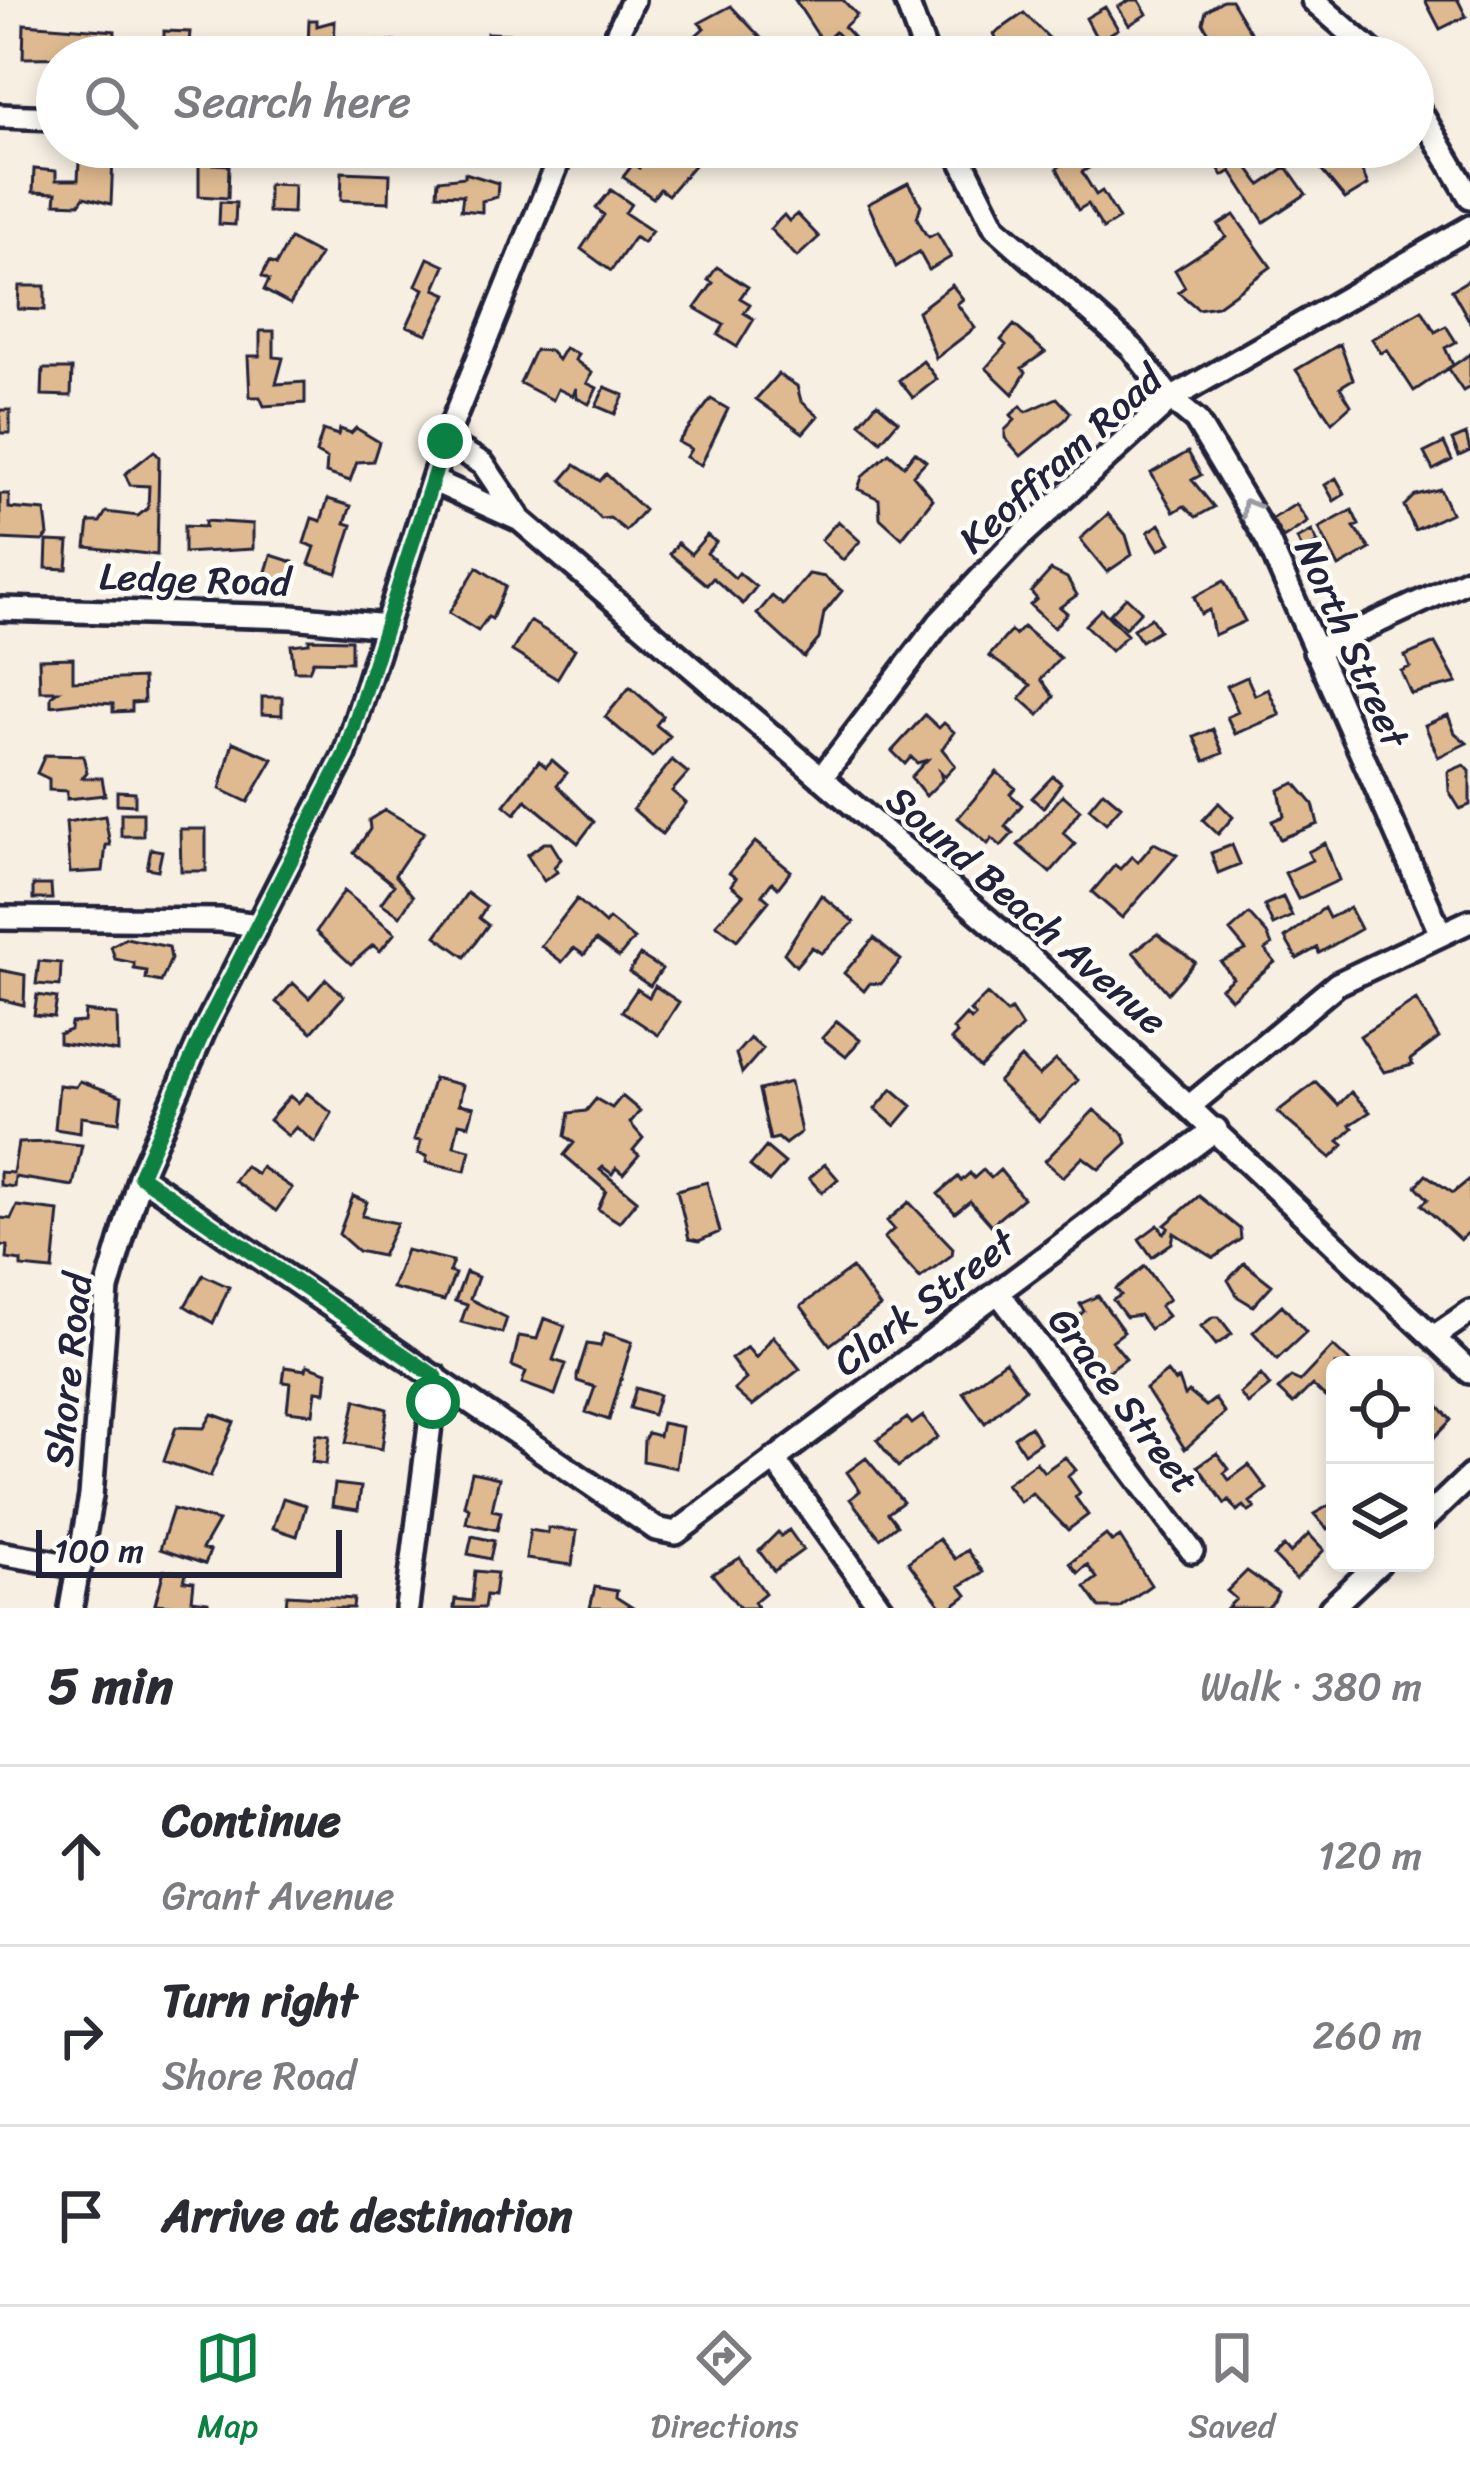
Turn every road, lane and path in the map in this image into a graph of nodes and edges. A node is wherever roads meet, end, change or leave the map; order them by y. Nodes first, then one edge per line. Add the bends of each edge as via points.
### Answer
1 (633, 0) edge
2 (906, 0) edge
3 (1313, 0) edge
4 (616, 36) edge
5 (919, 36) edge
6 (1354, 36) edge
7 (0, 116) edge
8 (36, 117) edge
9 (1434, 136) edge
10 (556, 168) edge
11 (966, 168) edge
12 (1470, 197) edge
13 (1470, 227) edge
14 (1171, 399) junction
15 (445, 441) junction
16 (434, 482) junction
17 (520, 520) junction
18 (1470, 579) edge
19 (0, 609) edge
20 (387, 626) junction
21 (1316, 651) junction
22 (821, 778) junction
23 (0, 918) edge
24 (1470, 921) edge
25 (258, 925) junction
26 (1440, 932) junction
27 (1191, 1105) junction
28 (1216, 1129) junction
29 (140, 1176) junction
30 (998, 1292) junction
31 (1470, 1312) edge
32 (1435, 1336) junction
33 (1470, 1372) edge
34 (436, 1377) junction
35 (774, 1459) junction
36 (1470, 1476) edge
37 (1434, 1510) edge
38 (1192, 1551) dead end
39 (0, 1553) edge
40 (80, 1567) junction
41 (1369, 1572) edge
42 (71, 1608) edge
43 (407, 1608) edge
44 (881, 1608) edge
45 (1331, 1608) edge

1 - 4 street
2 - 5 street
3 - 6 street
7 - 8 street
9 - 12 street
10 - 15 street, Shore Road
11 - 14 street, North Street via 995,227 1132,348
13 - 14 street, Keoffram Road
21 -> 14 street, North Street via 1268,538 1196,420
14 - 22 street, Keoffram Road via 939,623
15 - 16 street, Shore Road
15 - 17 street, Sound Beach Avenue via 483,464
16 - 17 street, Sound Beach Avenue
16 - 20 street, Shore Road
17 - 22 street, Sound Beach Avenue
18 - 21 street
19 - 20 street, Ledge Road
20 - 25 street, Shore Road via 345,754
21 - 26 street, North Street
22 - 27 street, Sound Beach Avenue
23 - 25 street
24 - 26 street
25 - 29 street, Shore Road
26 - 27 street via 1337,984
27 - 28 street, Sound Beach Avenue
28 - 30 street, Clark Street
28 - 32 street, Sound Beach Avenue
29 - 34 street
29 - 40 street, Shore Road via 106,1289
30 - 35 street, Clark Street
30 - 38 street, Grace Street
31 - 32 street
32 - 33 street, Sound Beach Avenue
34 - 35 street, Clark Street via 656,1529 676,1532
34 - 43 street
35 - 44 street
36 - 37 street
39 - 40 street
40 - 42 street, Shore Road
41 - 45 street

